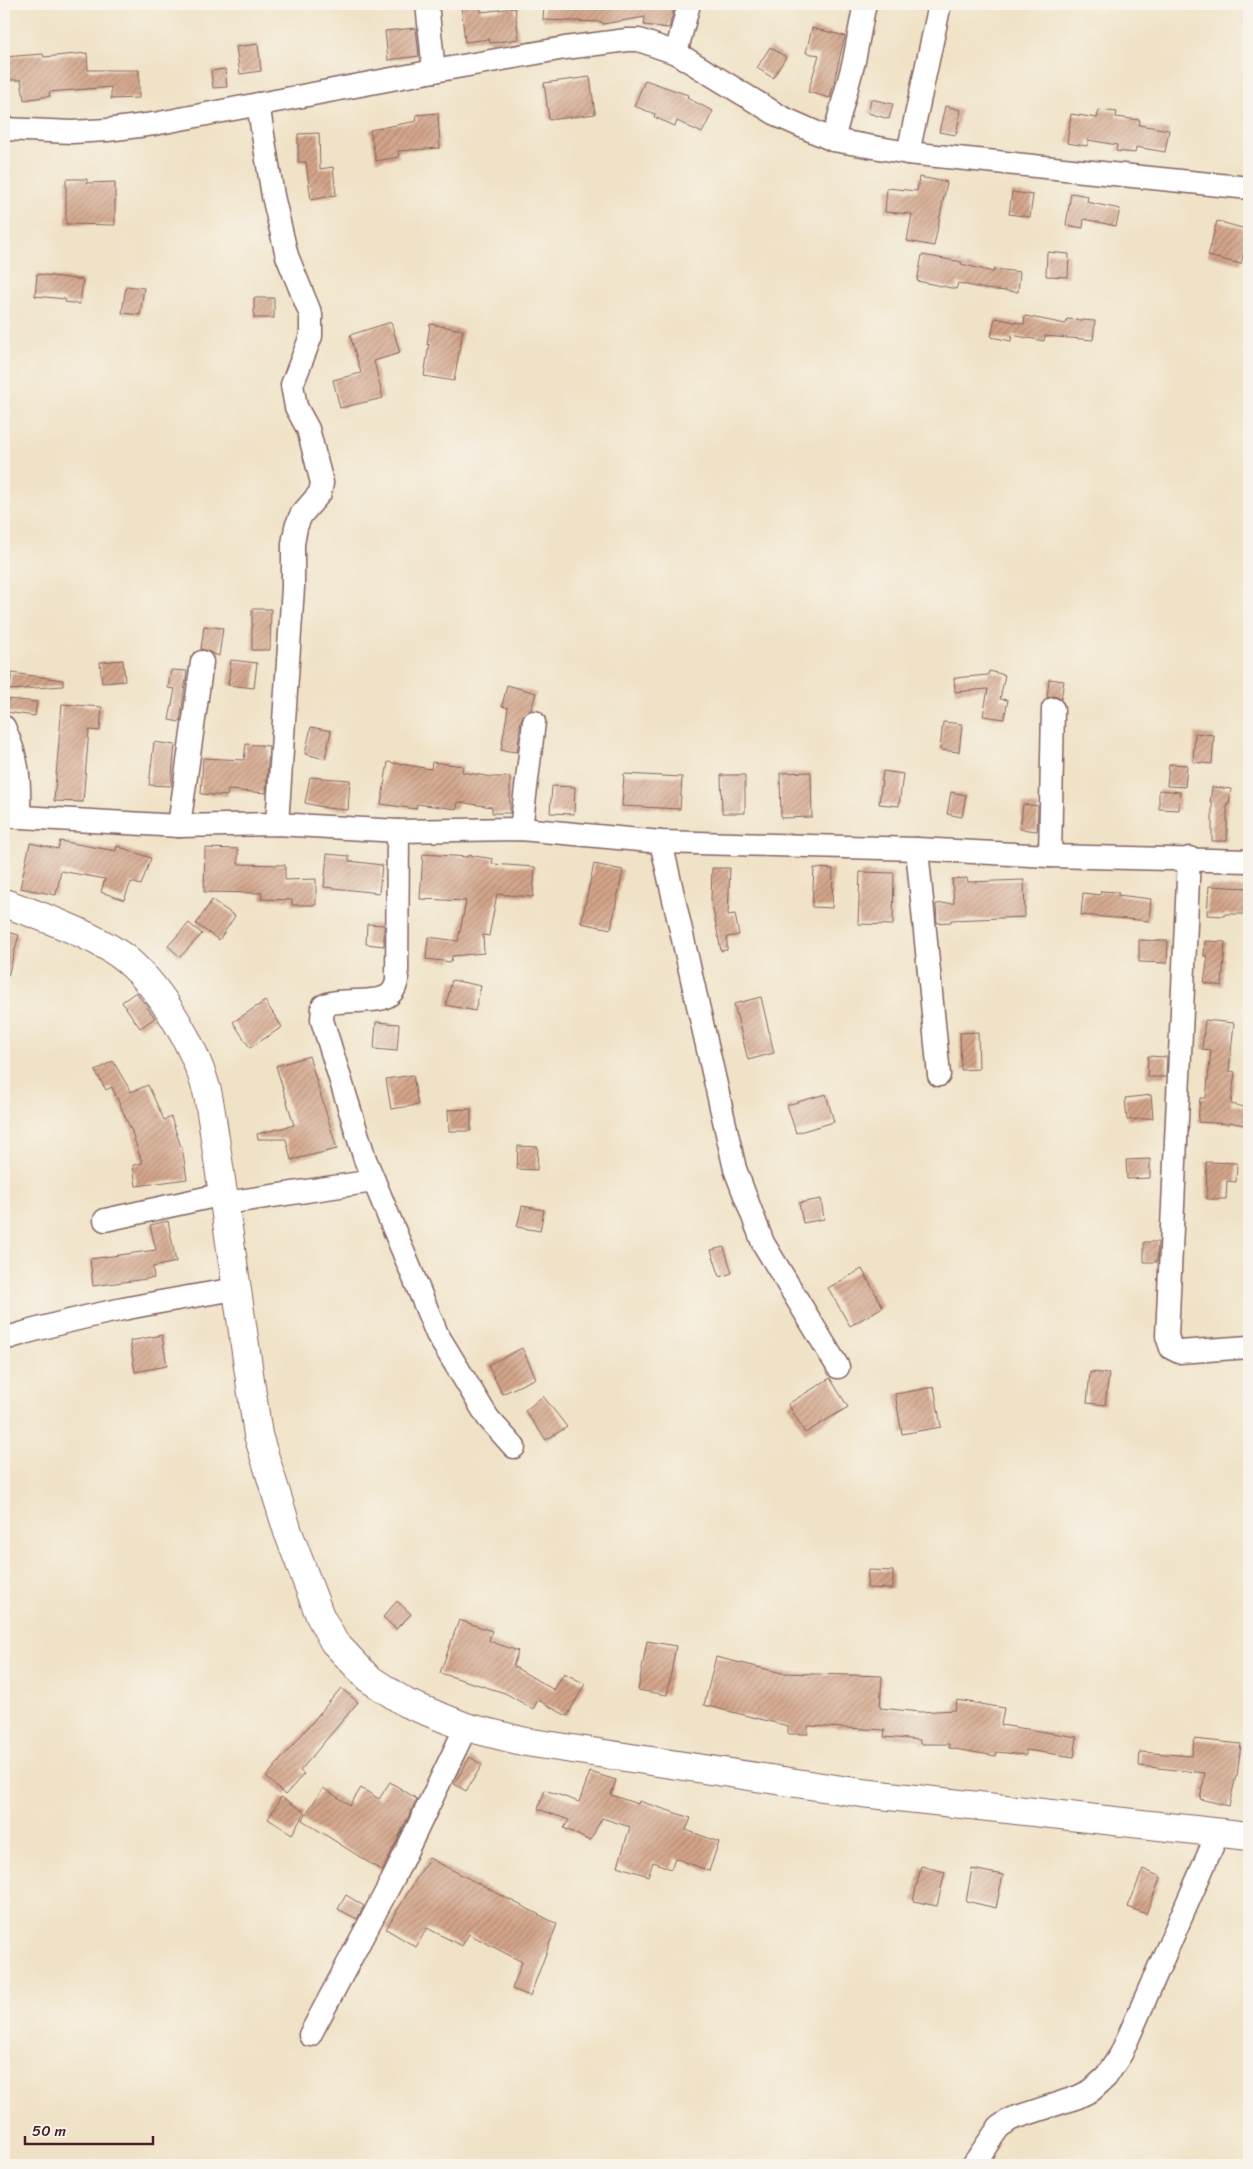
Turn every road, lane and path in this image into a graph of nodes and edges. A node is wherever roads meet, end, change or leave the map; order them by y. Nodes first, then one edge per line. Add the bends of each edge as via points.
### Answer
1 (426, 4) edge
2 (689, 4) edge
3 (940, 4) edge
4 (864, 8) dead end
5 (676, 53) junction
6 (434, 70) junction
7 (258, 104) junction
8 (4, 129) edge
9 (833, 140) junction
10 (908, 153) junction
11 (1249, 188) edge
12 (202, 662) dead end
13 (1054, 709) dead end
14 (534, 722) dead end
15 (4, 727) edge
16 (11, 816) edge
17 (277, 824) junction
18 (179, 826) junction
19 (521, 829) junction
20 (398, 831) junction
21 (661, 842) junction
22 (917, 849) junction
23 (1050, 856) junction
24 (1189, 858) junction
25 (1249, 861) edge
26 (4, 904) edge
27 (939, 1074) dead end
28 (374, 1181) junction
29 (225, 1199) junction
30 (104, 1220) dead end
31 (236, 1289) junction
32 (4, 1339) edge
33 (1249, 1347) edge
34 (838, 1367) dead end
35 (514, 1447) dead end
36 (466, 1728) junction
37 (1218, 1833) junction
38 (1249, 1836) edge
39 (310, 2034) dead end
40 (972, 2165) edge

1 - 6 street
2 - 5 street
3 - 10 street
4 - 9 street
5 - 6 street via 640,40 627,40
5 - 9 street via 781,117
6 - 7 street
7 - 8 street via 108,130
7 - 17 street via 273,196 287,256 311,315 311,336 292,385 296,407 308,429 322,483 320,493 301,515 293,544 293,588
9 - 10 street
10 - 11 street
12 - 18 street
13 - 23 street
14 - 19 street
15 - 16 street via 20,777
16 - 18 street
17 - 18 street
17 - 20 street
19 - 20 street
19 - 21 street
20 - 28 street via 397,981 392,993 380,1000 332,1001 323,1006 322,1020
21 - 22 street
21 - 34 street via 735,1170 762,1243
22 - 23 street
22 - 27 street
23 - 24 street
24 - 25 street
24 - 33 street via 1167,1336 1171,1348 1179,1352
26 - 29 highway via 34,913 97,941 128,960 152,985 196,1058 207,1091
28 - 29 street
28 - 35 street via 437,1334 488,1418
29 - 30 street
29 - 31 highway
31 - 32 street via 119,1308 53,1323
31 - 36 highway via 258,1435 288,1532 320,1616 334,1642 368,1678 406,1703
36 - 37 highway via 526,1742 862,1793
36 - 39 street via 394,1877
37 - 38 highway
37 - 40 street via 1121,2054 1106,2077 1078,2097 1011,2119 999,2127

